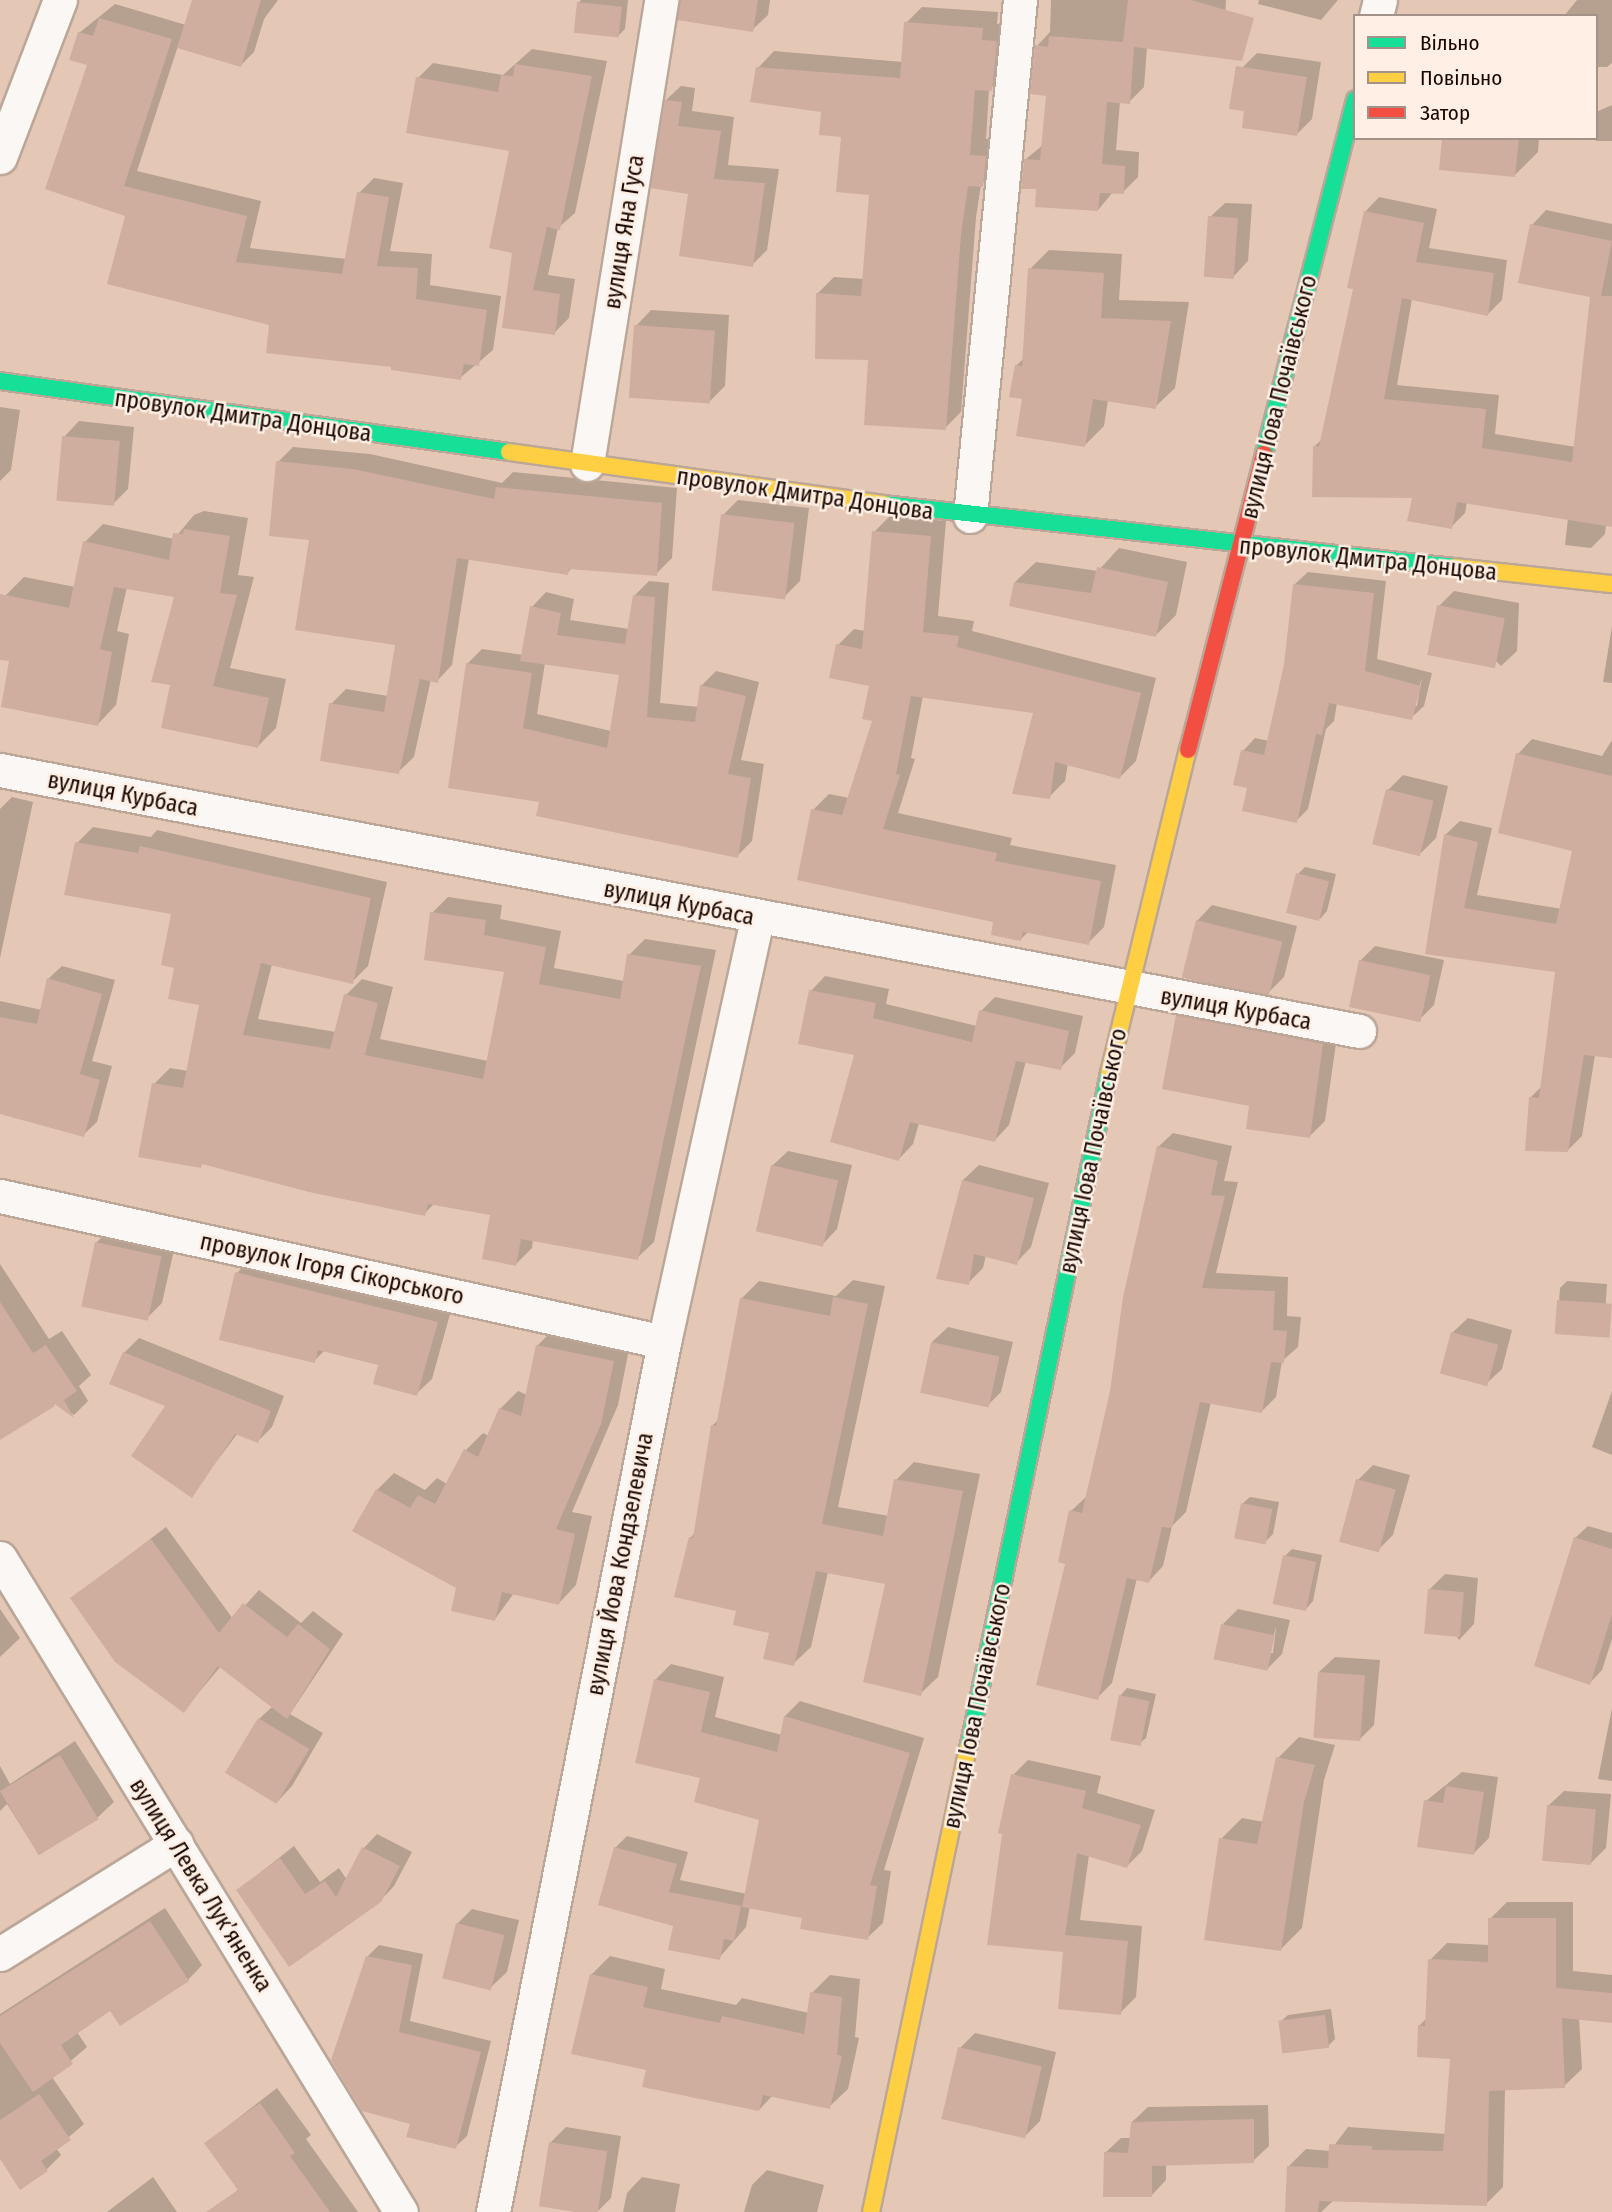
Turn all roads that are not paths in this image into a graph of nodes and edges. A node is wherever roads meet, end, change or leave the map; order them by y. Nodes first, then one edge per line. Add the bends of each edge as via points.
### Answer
1 (60, 0) edge
2 (661, 0) edge
3 (1020, 0) edge
4 (1353, 108) edge
5 (0, 157) edge
6 (0, 381) edge
7 (587, 464) junction
8 (970, 516) junction
9 (1241, 547) junction
10 (1612, 584) edge
11 (0, 770) edge
12 (757, 918) junction
13 (1127, 989) junction
14 (1359, 1031) dead end
15 (0, 1196) edge
16 (664, 1342) junction
17 (0, 1558) edge
18 (176, 1844) junction
19 (0, 1954) edge
20 (401, 2212) edge
21 (493, 2212) edge
22 (871, 2212) edge

1 - 5 street
2 - 7 street, вулиця Яна Гуса
3 - 8 street
4 - 9 street, вулиця Іова Почаївського
6 - 7 street, провулок Дмитра Донцова
7 - 8 street, провулок Дмитра Донцова
8 - 9 street, провулок Дмитра Донцова
9 - 10 street, провулок Дмитра Донцова
9 - 13 street, вулиця Іова Почаївського
11 - 12 street, вулиця Курбаса
12 - 13 street, вулиця Курбаса
12 - 16 street, вулиця Йова Кондзелевича
13 - 14 street, вулиця Курбаса
13 - 22 street, вулиця Іова Почаївського
15 - 16 street, провулок Ігоря Сікорського
16 - 21 street, вулиця Йова Кондзелевича
17 - 18 street, вулиця Левка Лукʼяненка
18 - 19 street
18 - 20 street, вулиця Левка Лукʼяненка

